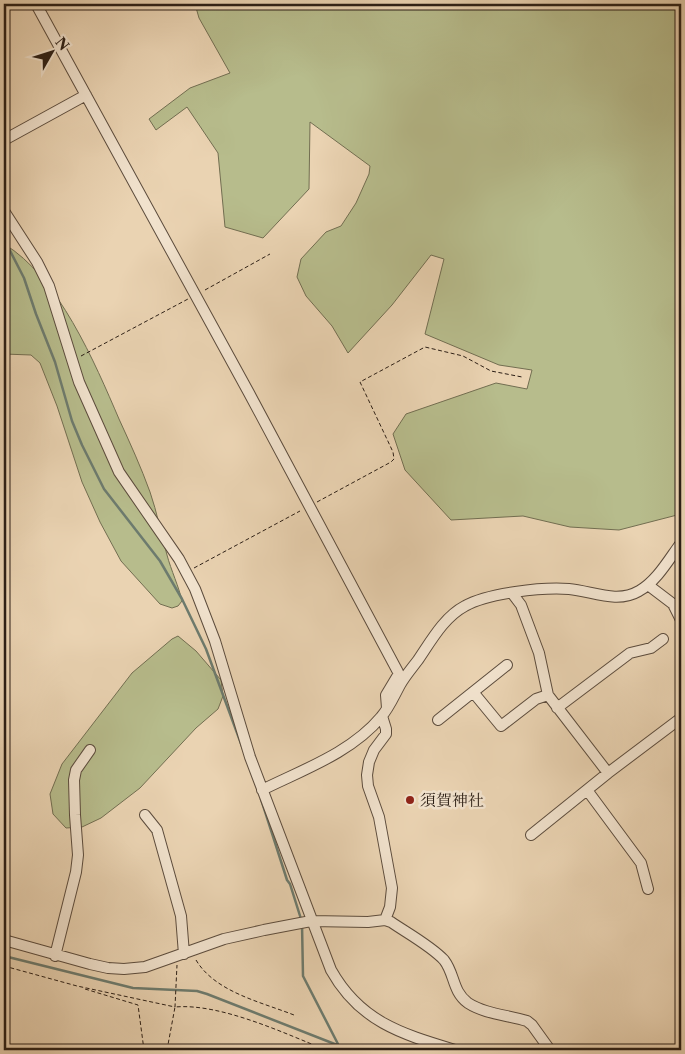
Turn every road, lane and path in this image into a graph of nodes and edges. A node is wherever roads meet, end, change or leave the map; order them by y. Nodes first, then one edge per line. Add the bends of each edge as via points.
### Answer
1 (36, 4) edge
2 (86, 95) junction
3 (4, 140) edge
4 (4, 210) edge
5 (270, 254) dead end
6 (194, 296) junction
7 (72, 361) junction
8 (522, 377) dead end
9 (309, 507) junction
10 (681, 543) edge
11 (186, 572) junction
12 (648, 585) junction
13 (512, 593) junction
14 (681, 620) edge
15 (663, 639) dead end
16 (507, 664) dead end
17 (473, 692) junction
18 (548, 695) junction
19 (557, 708) junction
20 (384, 712) junction
21 (681, 718) edge
22 (438, 720) dead end
23 (90, 750) dead end
24 (608, 773) junction
25 (262, 790) junction
26 (587, 790) junction
27 (144, 815) dead end
28 (531, 835) dead end
29 (648, 889) dead end
30 (385, 920) junction
31 (311, 921) junction
32 (4, 940) edge
33 (188, 952) junction
34 (55, 956) junction
35 (4, 966) edge
36 (177, 972) dead end
37 (77, 986) junction
38 (175, 1007) junction
39 (294, 1015) dead end
40 (144, 1050) edge
41 (167, 1050) edge
42 (326, 1050) edge
43 (455, 1050) edge
44 (550, 1050) edge

1 - 2 street
2 - 3 street
2 - 6 street
4 - 7 street via 49,286
5 - 6 path
6 - 7 path
6 - 9 street
7 - 11 street via 119,472
8 - 9 path via 491,371 464,356 425,347 360,382 394,459
9 - 11 path
9 - 20 street via 398,672 386,696
10 - 12 street
11 - 25 street via 212,633
12 - 13 street via 630,596 606,596 569,589
12 - 14 street via 672,604
13 - 18 street via 521,605 538,653
13 - 20 street via 471,603 448,619
15 - 19 street via 651,648 630,653
16 - 17 street
17 - 18 street via 500,726 536,699
17 - 22 street
18 - 19 street
19 - 24 street
20 - 25 street via 358,739
20 - 30 street via 386,734 374,750 367,775 379,817 392,888
21 - 24 street
23 - 34 street via 76,770 74,780 78,855
24 - 26 street
25 - 31 street
26 - 28 street
26 - 29 street via 641,863
27 - 33 street via 157,830
30 - 31 street
30 - 44 street via 438,954 464,1000 475,1007 527,1021
31 - 33 street via 224,939
31 - 43 street via 331,970 358,1006 392,1029
32 - 34 street
33 - 34 street via 145,967 124,969
33 - 39 path via 202,970 226,988
35 - 37 path
36 - 38 path
37 - 38 path
37 - 40 path via 138,1005
38 - 41 path
38 - 42 path via 209,1008

